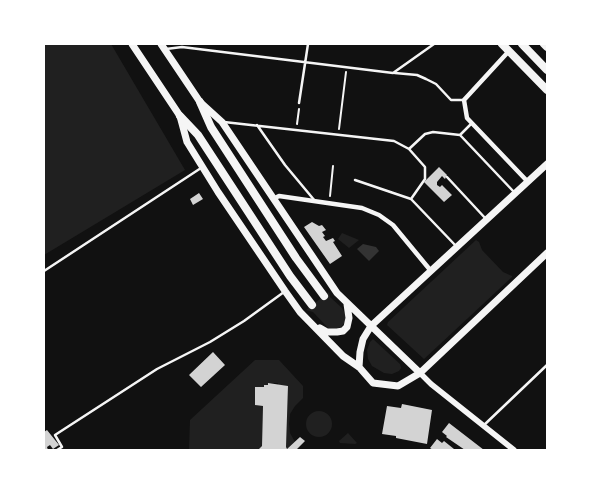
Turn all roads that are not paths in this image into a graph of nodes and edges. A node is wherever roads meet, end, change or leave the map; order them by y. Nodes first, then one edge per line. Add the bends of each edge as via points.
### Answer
1 (132, 44) edge
2 (308, 44) edge
3 (434, 44) edge
4 (502, 44) edge
5 (522, 44) edge
6 (529, 44) edge
7 (544, 44) edge
8 (163, 47) edge
9 (547, 47) edge
10 (509, 51) junction
11 (306, 62) junction
12 (547, 62) edge
13 (547, 70) edge
14 (394, 73) junction
15 (547, 90) edge
16 (464, 100) junction
17 (200, 102) junction
18 (300, 103) road end
19 (180, 116) junction
20 (222, 122) junction
21 (472, 124) junction
22 (257, 125) junction
23 (460, 135) junction
24 (409, 149) junction
25 (547, 164) edge
26 (202, 167) junction
27 (447, 177) dead end
28 (355, 180) dead end
29 (528, 182) junction
30 (515, 194) junction
31 (273, 199) junction
32 (411, 200) junction
33 (315, 201) junction
34 (487, 220) junction
35 (457, 247) junction
36 (547, 253) edge
37 (44, 271) edge
38 (431, 271) junction
39 (285, 291) junction
40 (324, 296) dead end
41 (347, 304) junction
42 (312, 305) dead end
43 (311, 322) junction
44 (371, 326) junction
45 (547, 365) edge
46 (359, 368) junction
47 (420, 373) junction
48 (483, 426) junction
49 (57, 450) edge
50 (514, 450) edge

1 - 19 main road
2 - 11 lane
3 - 14 lane
4 - 10 main road
5 - 13 main road
6 - 12 main road
7 - 9 main road
8 - 11 lane
8 - 17 main road
10 - 15 main road
10 - 16 street
11 - 14 lane
11 - 18 lane
14 - 16 lane via 426,78 451,100
16 - 21 street via 467,118
17 - 20 main road
17 - 40 main road via 211,127
19 - 26 main road via 187,142
19 - 42 main road via 198,135
20 - 22 lane
20 - 31 main road
21 - 23 lane
21 - 29 street
22 - 24 lane via 394,140
22 - 33 lane via 284,165
23 - 24 lane via 425,134
23 - 30 lane
24 - 32 lane via 426,172
25 - 29 main road
26 - 37 lane
26 - 39 main road
27 - 34 lane
28 - 32 lane
29 - 30 main road
30 - 34 main road
31 - 33 street via 279,196
31 - 41 main road via 326,279
32 - 35 lane
33 - 38 street via 362,208 379,215 393,226
34 - 35 main road
35 - 38 main road
36 - 47 main road
38 - 44 main road
39 - 43 main road
39 - 49 lane via 244,321 158,369 55,435 62,447
41 - 43 main road via 349,318 343,330 327,332
41 - 44 main road
43 - 46 main road
44 - 46 main road via 363,339
44 - 47 main road
45 - 48 lane
46 - 47 main road via 373,383 398,386
47 - 48 street
48 - 50 street

